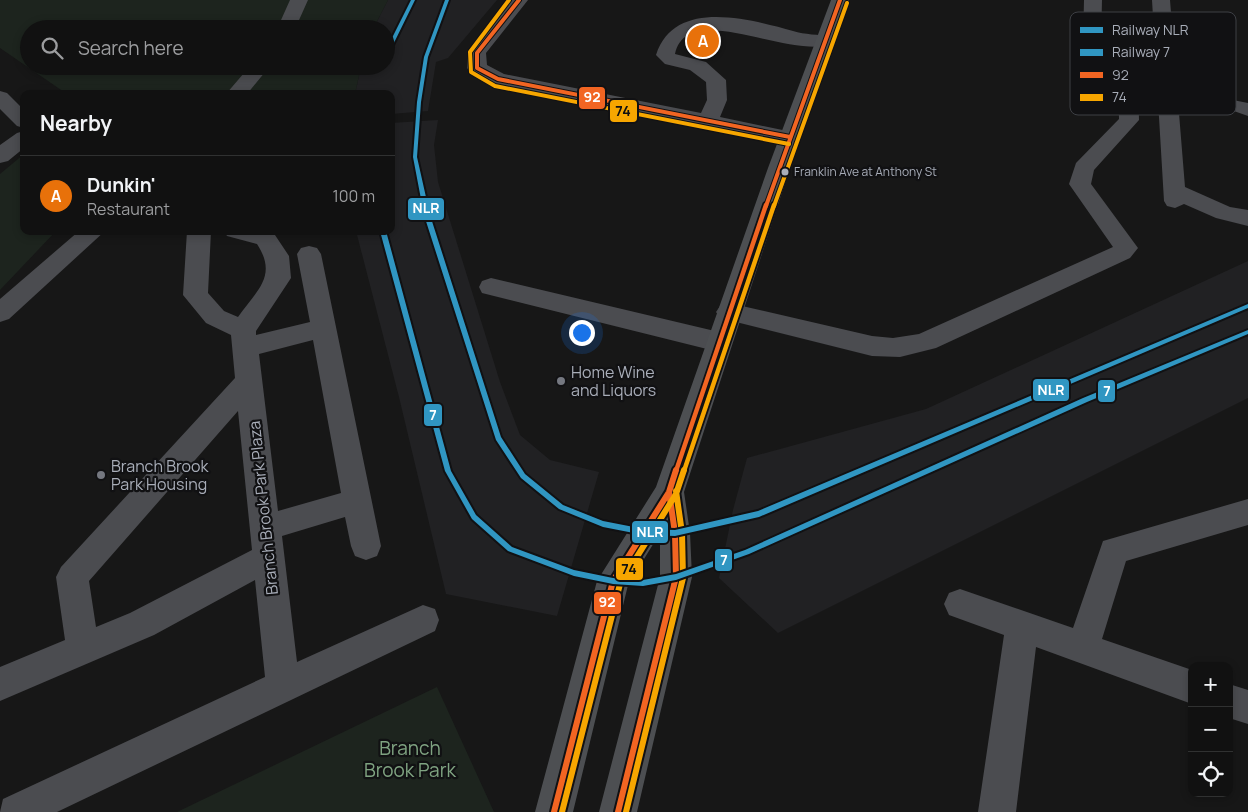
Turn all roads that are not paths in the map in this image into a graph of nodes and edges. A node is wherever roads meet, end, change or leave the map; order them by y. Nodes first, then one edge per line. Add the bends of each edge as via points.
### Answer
1 (299, 0) edge
2 (519, 0) edge
3 (840, 0) edge
4 (290, 20) edge
5 (824, 41) junction
6 (253, 75) edge
7 (240, 90) edge
8 (0, 96) edge
9 (1236, 105) edge
10 (1248, 110) edge
11 (1129, 115) edge
12 (1169, 115) edge
13 (20, 118) edge
14 (708, 120) junction
15 (790, 137) junction
16 (20, 141) edge
17 (0, 156) edge
18 (1248, 218) edge
19 (89, 235) edge
20 (199, 235) edge
21 (252, 235) edge
22 (309, 254) dead end
23 (491, 287) dead end
24 (729, 312) junction
25 (0, 313) edge
26 (323, 328) junction
27 (244, 339) junction
28 (719, 342) junction
29 (248, 382) junction
30 (669, 492) junction
31 (357, 501) junction
32 (1248, 512) edge
33 (267, 542) junction
34 (366, 546) dead end
35 (960, 604) dead end
36 (423, 620) dead end
37 (1022, 628) junction
38 (1083, 647) junction
39 (82, 650) junction
40 (0, 684) edge
41 (283, 686) junction
42 (1188, 686) edge
43 (1233, 702) edge
44 (1248, 708) edge
45 (16, 812) edge
46 (554, 812) edge
47 (618, 812) edge
48 (997, 812) edge

1 - 4 street
2 - 14 street via 477,53 477,68 498,79
3 - 5 main road
5 - 14 street via 790,36 754,23 710,15 686,17 679,24 665,55 679,63 697,66 716,80 717,100
5 - 15 main road
6 - 7 street
8 - 13 street
9 - 10 street
11 - 24 street via 1129,120 1084,168 1080,184 1126,248 1122,252 927,342 905,348 879,347
12 - 18 street via 1175,196
14 - 15 street
15 - 24 main road
16 - 17 street
19 - 25 street
20 - 27 street via 195,295 215,317
21 - 27 street via 265,238 277,256 279,278
22 - 26 street
23 - 28 street
24 - 28 main road
26 - 27 street
26 - 31 street
27 - 29 street, Branch Brook Park Plaza
28 - 30 main road
29 - 33 street, Branch Brook Park Plaza
29 - 39 street via 72,577
30 - 46 main road via 614,581
30 - 47 main road via 675,533 676,577
31 - 33 street
31 - 34 street
32 - 38 street via 1114,551
33 - 39 street via 142,624
33 - 41 street, Branch Brook Park Plaza
35 - 37 street
36 - 41 street
37 - 38 street
37 - 48 street
38 - 42 street
39 - 40 street
41 - 45 street
43 - 44 street

